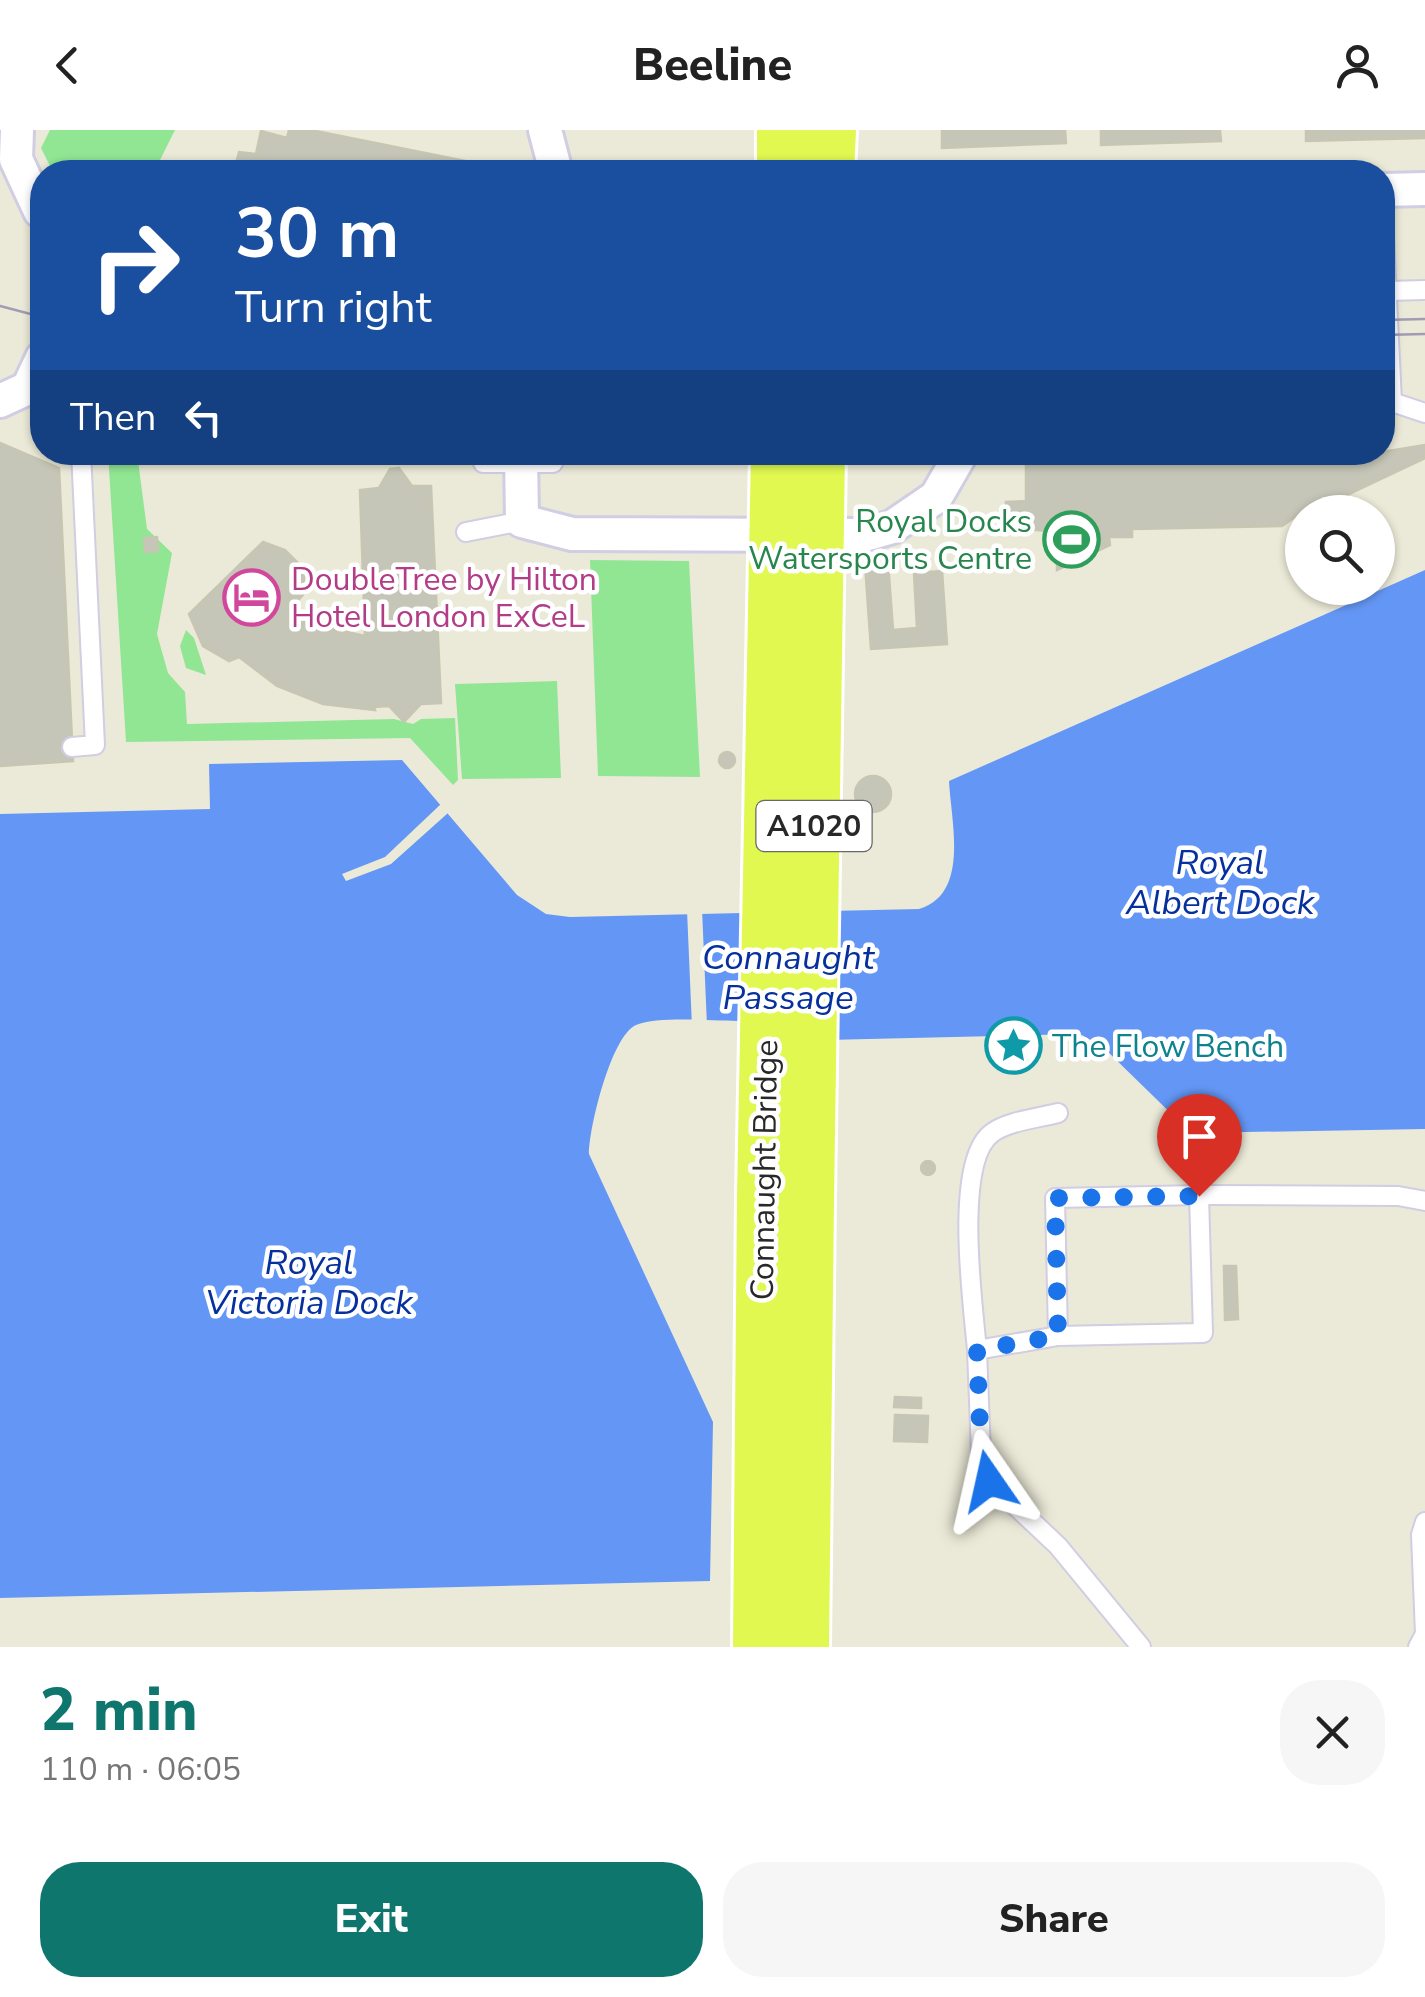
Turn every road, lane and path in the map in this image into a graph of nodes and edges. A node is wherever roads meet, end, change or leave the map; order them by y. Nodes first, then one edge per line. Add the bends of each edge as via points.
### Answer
1 (17, 130) edge
2 (545, 130) edge
3 (784, 130) edge
4 (830, 130) edge
5 (553, 160) edge
6 (783, 160) edge
7 (829, 160) edge
8 (0, 188) edge
9 (30, 189) edge
10 (1425, 189) edge
11 (1395, 190) edge
12 (30, 203) edge
13 (1395, 290) edge
14 (1425, 290) edge
15 (30, 384) edge
16 (4, 400) edge
17 (1395, 403) edge
18 (30, 405) edge
19 (1425, 413) edge
20 (82, 465) edge
21 (531, 465) edge
22 (777, 465) edge
23 (819, 465) edge
24 (954, 465) edge
25 (522, 520) junction
26 (466, 532) dead end
27 (72, 747) dead end
28 (1058, 1113) dead end
29 (1199, 1196) junction
30 (1425, 1201) edge
31 (1058, 1336) junction
32 (977, 1350) junction
33 (1425, 1522) edge
34 (759, 1647) edge
35 (802, 1647) edge
36 (1141, 1647) edge
37 (1418, 1647) edge

1 - 9 street via 16,159
2 - 5 street
3 - 6 main road
4 - 7 main road
8 - 12 street
10 - 11 street
13 - 14 lane
15 - 16 street
16 - 18 street
17 - 19 lane
20 - 27 lane via 95,744
21 - 25 street
22 - 34 main road, Connaught Bridge / A1020, bridge
23 - 35 main road, Connaught Bridge / A1020, bridge
24 - 25 street via 936,497 892,528 864,535 572,534
25 - 26 lane
28 - 32 lane via 993,1132 972,1166
29 - 30 lane
29 - 31 lane via 1055,1198
29 - 31 lane via 1203,1333
31 - 32 lane
32 - 36 lane via 981,1453 989,1481 1058,1546
33 - 37 lane via 1425,1634

